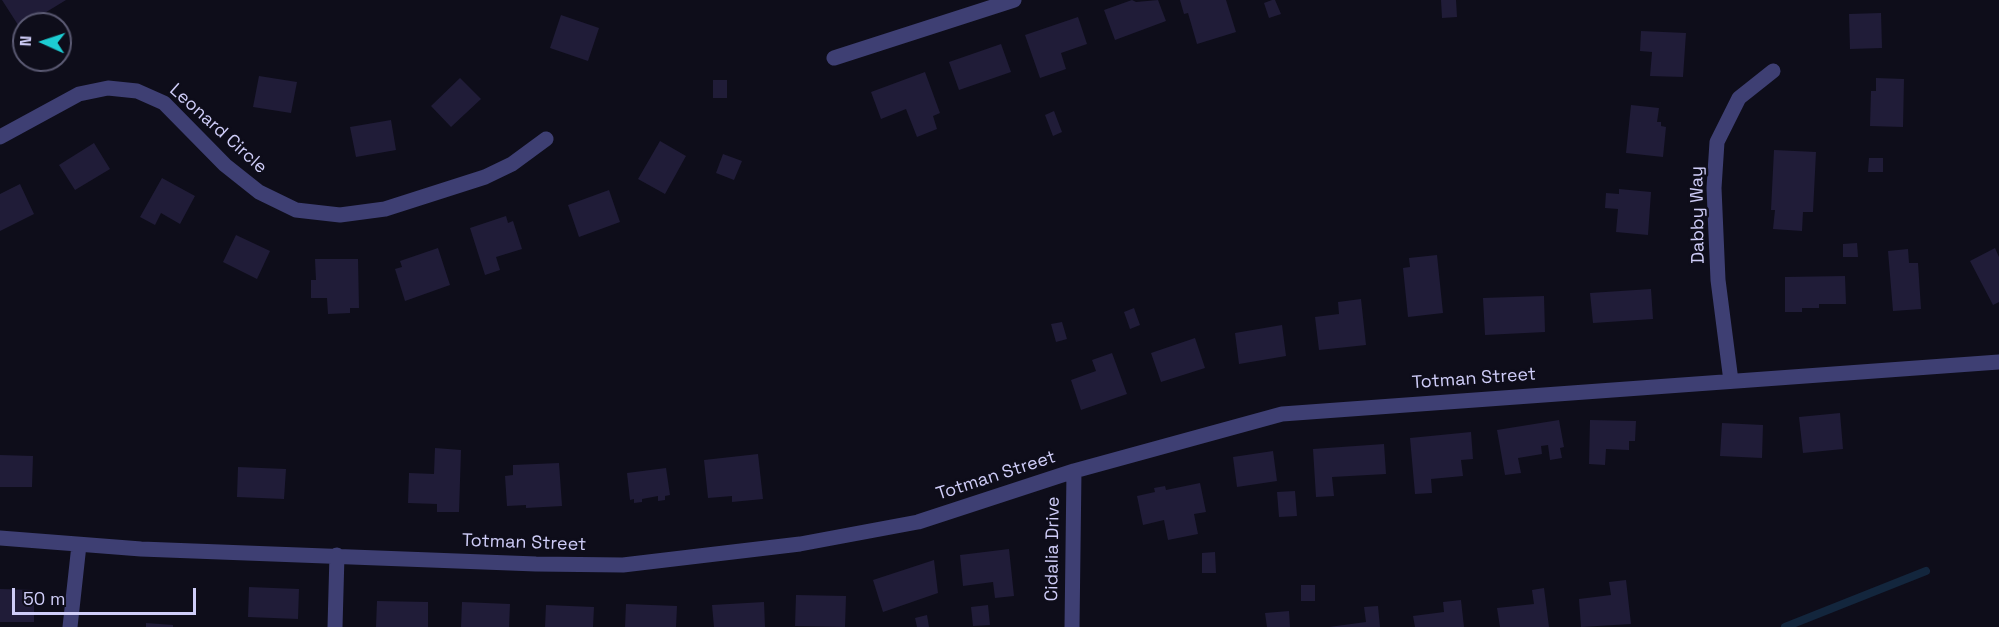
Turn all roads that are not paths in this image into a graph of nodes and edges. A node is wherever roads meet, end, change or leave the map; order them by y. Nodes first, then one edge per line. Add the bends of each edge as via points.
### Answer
1 (1014, 0) edge
2 (834, 58) dead end
3 (1773, 71) dead end
4 (0, 137) edge
5 (546, 139) dead end
6 (1999, 362) edge
7 (1731, 381) junction
8 (1074, 471) junction
9 (0, 538) edge
10 (80, 545) junction
11 (337, 555) junction
12 (70, 627) edge
13 (335, 627) edge
14 (1072, 627) edge

1 - 2 street
3 - 7 street, Dabby Way via 1739,98 1717,142 1714,188 1719,280
4 - 5 street, Leonard Circle via 79,94 108,88 137,91 164,103 225,165 259,192 296,210 340,215 385,209 485,177 512,164
6 - 7 street, Totman Street
7 - 8 street, Totman Street via 1282,414
8 - 11 street, Totman Street via 918,522 705,557 623,565
8 - 14 street, Cidalia Drive
9 - 10 street, Totman Street
10 - 11 street, Totman Street
10 - 12 street
11 - 13 street

